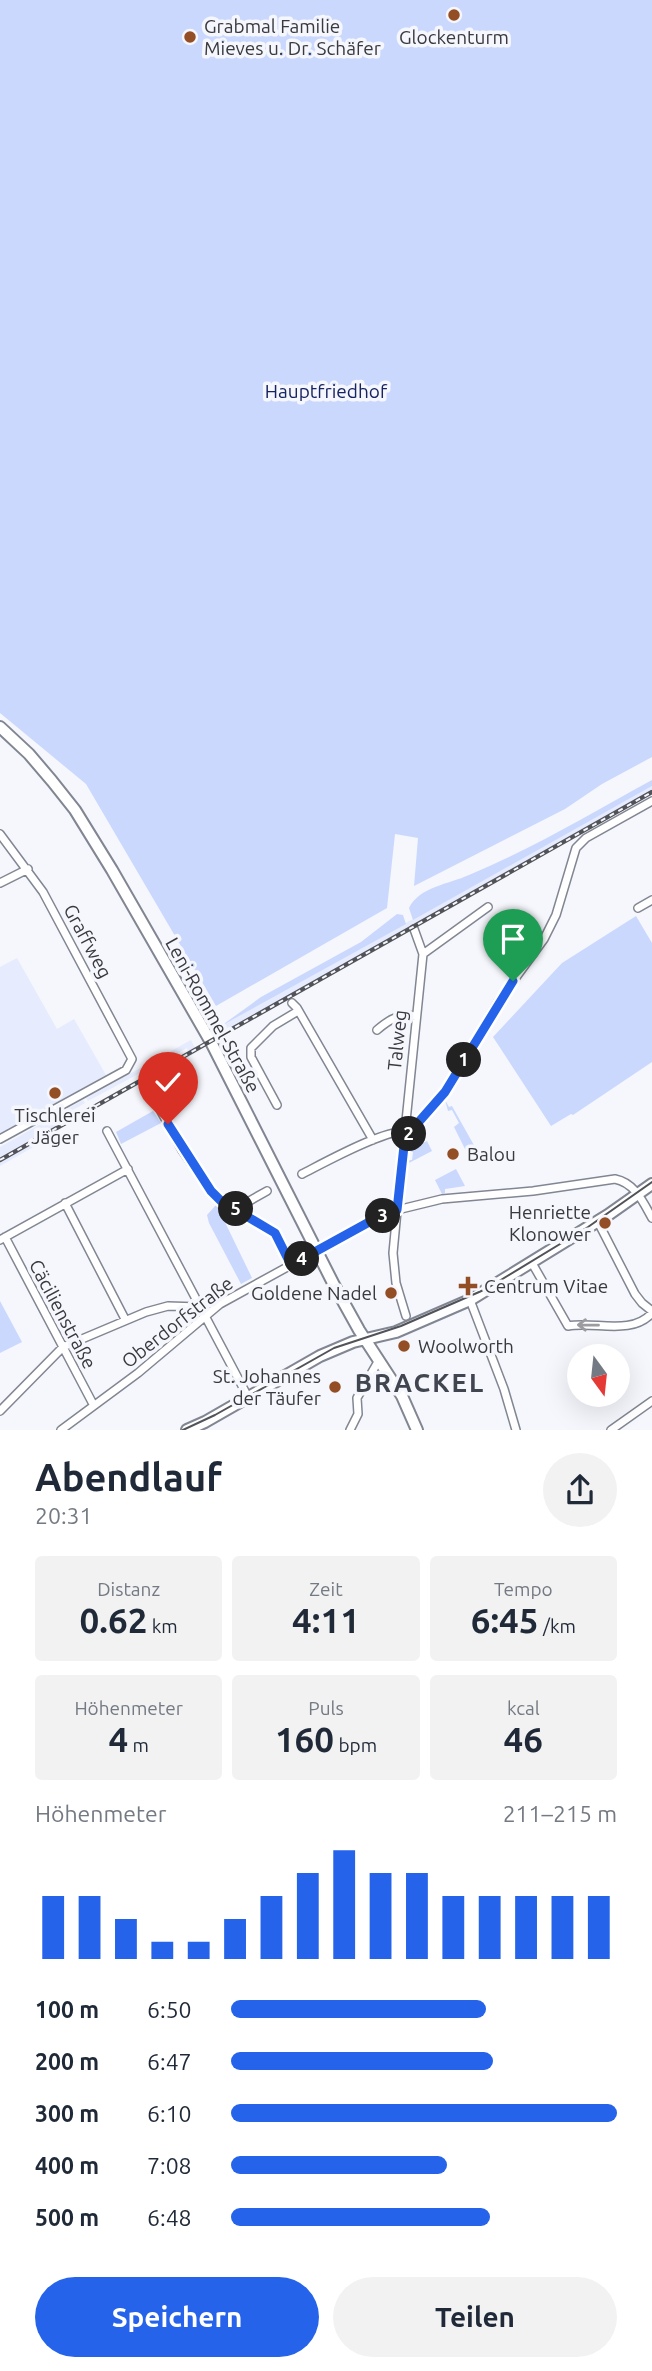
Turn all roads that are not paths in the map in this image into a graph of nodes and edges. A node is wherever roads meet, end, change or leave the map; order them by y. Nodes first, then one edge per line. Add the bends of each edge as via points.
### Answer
1 (0, 727) edge
2 (652, 801) edge
3 (0, 834) edge
4 (28, 869) junction
5 (0, 883) edge
6 (652, 900) edge
7 (488, 906) dead end
8 (638, 908) dead end
9 (414, 929) dead end
10 (423, 954) junction
11 (292, 1003) dead end
12 (298, 1011) junction
13 (416, 1016) junction
14 (377, 1030) dead end
15 (156, 1102) dead end
16 (277, 1105) dead end
17 (107, 1131) dead end
18 (407, 1132) junction
19 (0, 1139) edge
20 (373, 1140) junction
21 (128, 1169) junction
22 (302, 1174) dead end
23 (652, 1184) edge
24 (267, 1191) dead end
25 (638, 1194) junction
26 (65, 1203) junction
27 (397, 1210) junction
28 (240, 1211) junction
29 (652, 1218) edge
30 (598, 1222) junction
31 (3, 1239) edge
32 (316, 1251) junction
33 (531, 1263) junction
34 (291, 1265) junction
35 (470, 1300) junction
36 (199, 1307) junction
37 (652, 1312) edge
38 (406, 1316) dead end
39 (205, 1318) junction
40 (125, 1319) junction
41 (366, 1340) junction
42 (62, 1346) junction
43 (379, 1359) junction
44 (248, 1397) junction
45 (652, 1401) edge
46 (93, 1404) junction
47 (0, 1411) edge
48 (207, 1426) edge
49 (61, 1430) edge
50 (187, 1430) edge
51 (350, 1430) edge
52 (417, 1430) edge
53 (516, 1430) edge
54 (611, 1430) edge

1 - 32 main road, Leni-Rommel-Straße via 75,810 112,870 209,1038
2 - 18 street via 580,843 544,939 498,1002 445,1092
3 - 4 street, Graffweg
4 - 5 street
4 - 19 street, Graffweg via 132,1062 126,1070
6 - 8 street
7 - 10 street
9 - 10 street, Talweg
10 - 13 street, Talweg
11 - 12 street
12 - 16 street via 273,1026 251,1048 251,1057
12 - 20 street
13 - 14 street via 401,1014
13 - 18 street, Talweg
15 - 28 street via 206,1185 221,1201
17 - 21 street
18 - 20 street
18 - 27 street, Talweg
20 - 22 street
21 - 26 street
21 - 36 street
23 - 25 main road
24 - 28 street
25 - 27 street, Oberdorfstraße via 615,1179 442,1199
25 - 29 street
25 - 30 main road
26 - 31 street
26 - 40 street
27 - 32 street, Oberdorfstraße
27 - 38 street, Talweg via 393,1269
28 - 34 street via 275,1233
30 - 33 main road
30 - 37 street via 635,1294
31 - 42 street, Cäcilienstraße
32 - 34 street, Oberdorfstraße
32 - 41 main road, Leni-Rommel-Straße
33 - 35 main road
37 -> 33 street via 645,1321 619,1327 568,1326
34 - 39 street, Oberdorfstraße via 220,1304
35 - 41 main road
35 - 53 street
36 - 39 street
36 - 40 street via 168,1306
39 - 44 street
39 - 46 street, Oberdorfstraße
40 - 42 street
41 - 43 main road, Leni-Rommel-Straße
41 - 44 main road via 320,1356
42 - 46 street, Cäcilienstraße
42 - 47 street
43 - 51 street via 357,1398 358,1414
43 - 52 main road, Leni-Rommel-Straße
44 - 48 main road
45 - 54 street
46 - 49 street, Oberdorfstraße
48 - 50 main road

